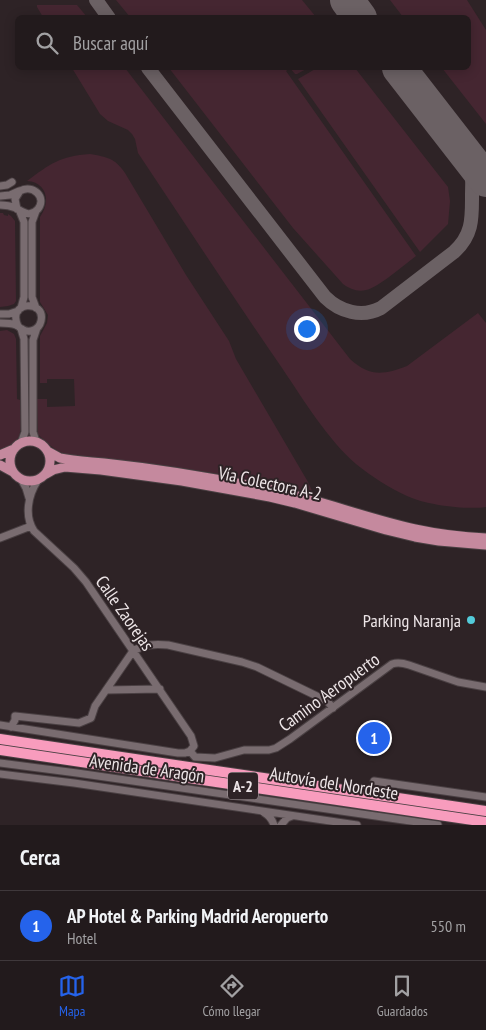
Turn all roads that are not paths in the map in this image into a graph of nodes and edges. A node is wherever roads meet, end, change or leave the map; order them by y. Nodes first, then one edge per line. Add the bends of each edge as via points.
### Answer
1 (12, 182) dead end
2 (0, 186) edge
3 (20, 191) junction
4 (0, 196) edge
5 (0, 205) edge
6 (19, 210) junction
7 (36, 211) junction
8 (36, 308) junction
9 (19, 310) junction
10 (0, 314) edge
11 (0, 323) edge
12 (20, 328) junction
13 (37, 328) junction
14 (36, 441) junction
15 (18, 446) junction
16 (49, 452) junction
17 (0, 455) edge
18 (0, 465) edge
19 (13, 472) junction
20 (46, 474) junction
21 (21, 479) junction
22 (38, 480) junction
23 (29, 498) junction
24 (30, 526) junction
25 (0, 538) edge
26 (486, 538) edge
27 (486, 545) edge
28 (133, 651) junction
29 (486, 687) edge
30 (160, 689) junction
31 (106, 690) junction
32 (332, 708) junction
33 (0, 725) edge
34 (11, 726) junction
35 (0, 739) edge
36 (0, 750) edge
37 (190, 751) junction
38 (0, 764) edge
39 (0, 770) edge
40 (0, 774) edge
41 (37, 778) junction
42 (0, 779) edge
43 (374, 781) dead end
44 (74, 783) junction
45 (486, 797) edge
46 (486, 809) edge
47 (258, 810) junction
48 (293, 816) junction
49 (486, 822) edge
50 (274, 825) edge
51 (282, 825) edge
52 (358, 825) edge
53 (438, 825) edge

1 - 2 street
3 - 4 street
3 - 6 street via 15,199
3 - 7 street via 28,188 36,191 40,203
5 - 6 street
6 - 7 street via 28,214
6 - 9 street via 24,222 24,297
7 - 8 street via 32,222 32,297
8 - 9 street via 28,306
8 - 13 street via 41,314
9 - 10 street
9 - 12 street via 16,320
11 - 12 street
12 - 13 street via 29,331
12 - 15 street via 24,339 25,432
13 - 14 street via 33,340 33,432
14 - 15 main road via 26,441
14 - 16 main road
15 - 17 main road
15 - 19 main road via 10,462
16 - 20 main road via 51,464
16 - 26 main road, Vía Colectora A-2 via 66,460 183,474 271,490 416,530
18 - 19 main road
19 - 21 main road
20 - 22 main road
20 - 27 main road, Vía Colectora A-2 via 65,467 182,481 295,503 414,537
21 - 22 main road
21 - 23 street
22 - 23 street
23 - 24 street
24 - 25 street
24 - 28 street, Calle Zaorejas via 80,574
28 - 30 street, Calle Zaorejas
28 - 31 street
28 - 32 street via 156,644 233,659 257,667 326,701
29 - 32 street, Camino Aeropuerto via 396,662
30 - 31 street
30 - 37 street, Calle Zaorejas via 191,736 194,746
31 - 34 street via 88,720 79,723 15,716
32 - 37 street, Camino Aeropuerto via 276,748 244,750 216,758 195,757
33 - 34 street, Camino Aeropuerto
34 - 37 street, Camino Aeropuerto via 185,753
35 - 46 highway, Autovía del Nordeste / A-2
36 - 49 highway, Autovía del Nordeste / A-2
38 - 53 street, Avenida de Aragón
39 - 44 street
40 - 41 street
41 - 42 street
41 - 44 street
43 - 45 street
44 - 47 street
47 - 48 street
47 - 50 street via 268,814
48 - 51 street
48 - 52 street

